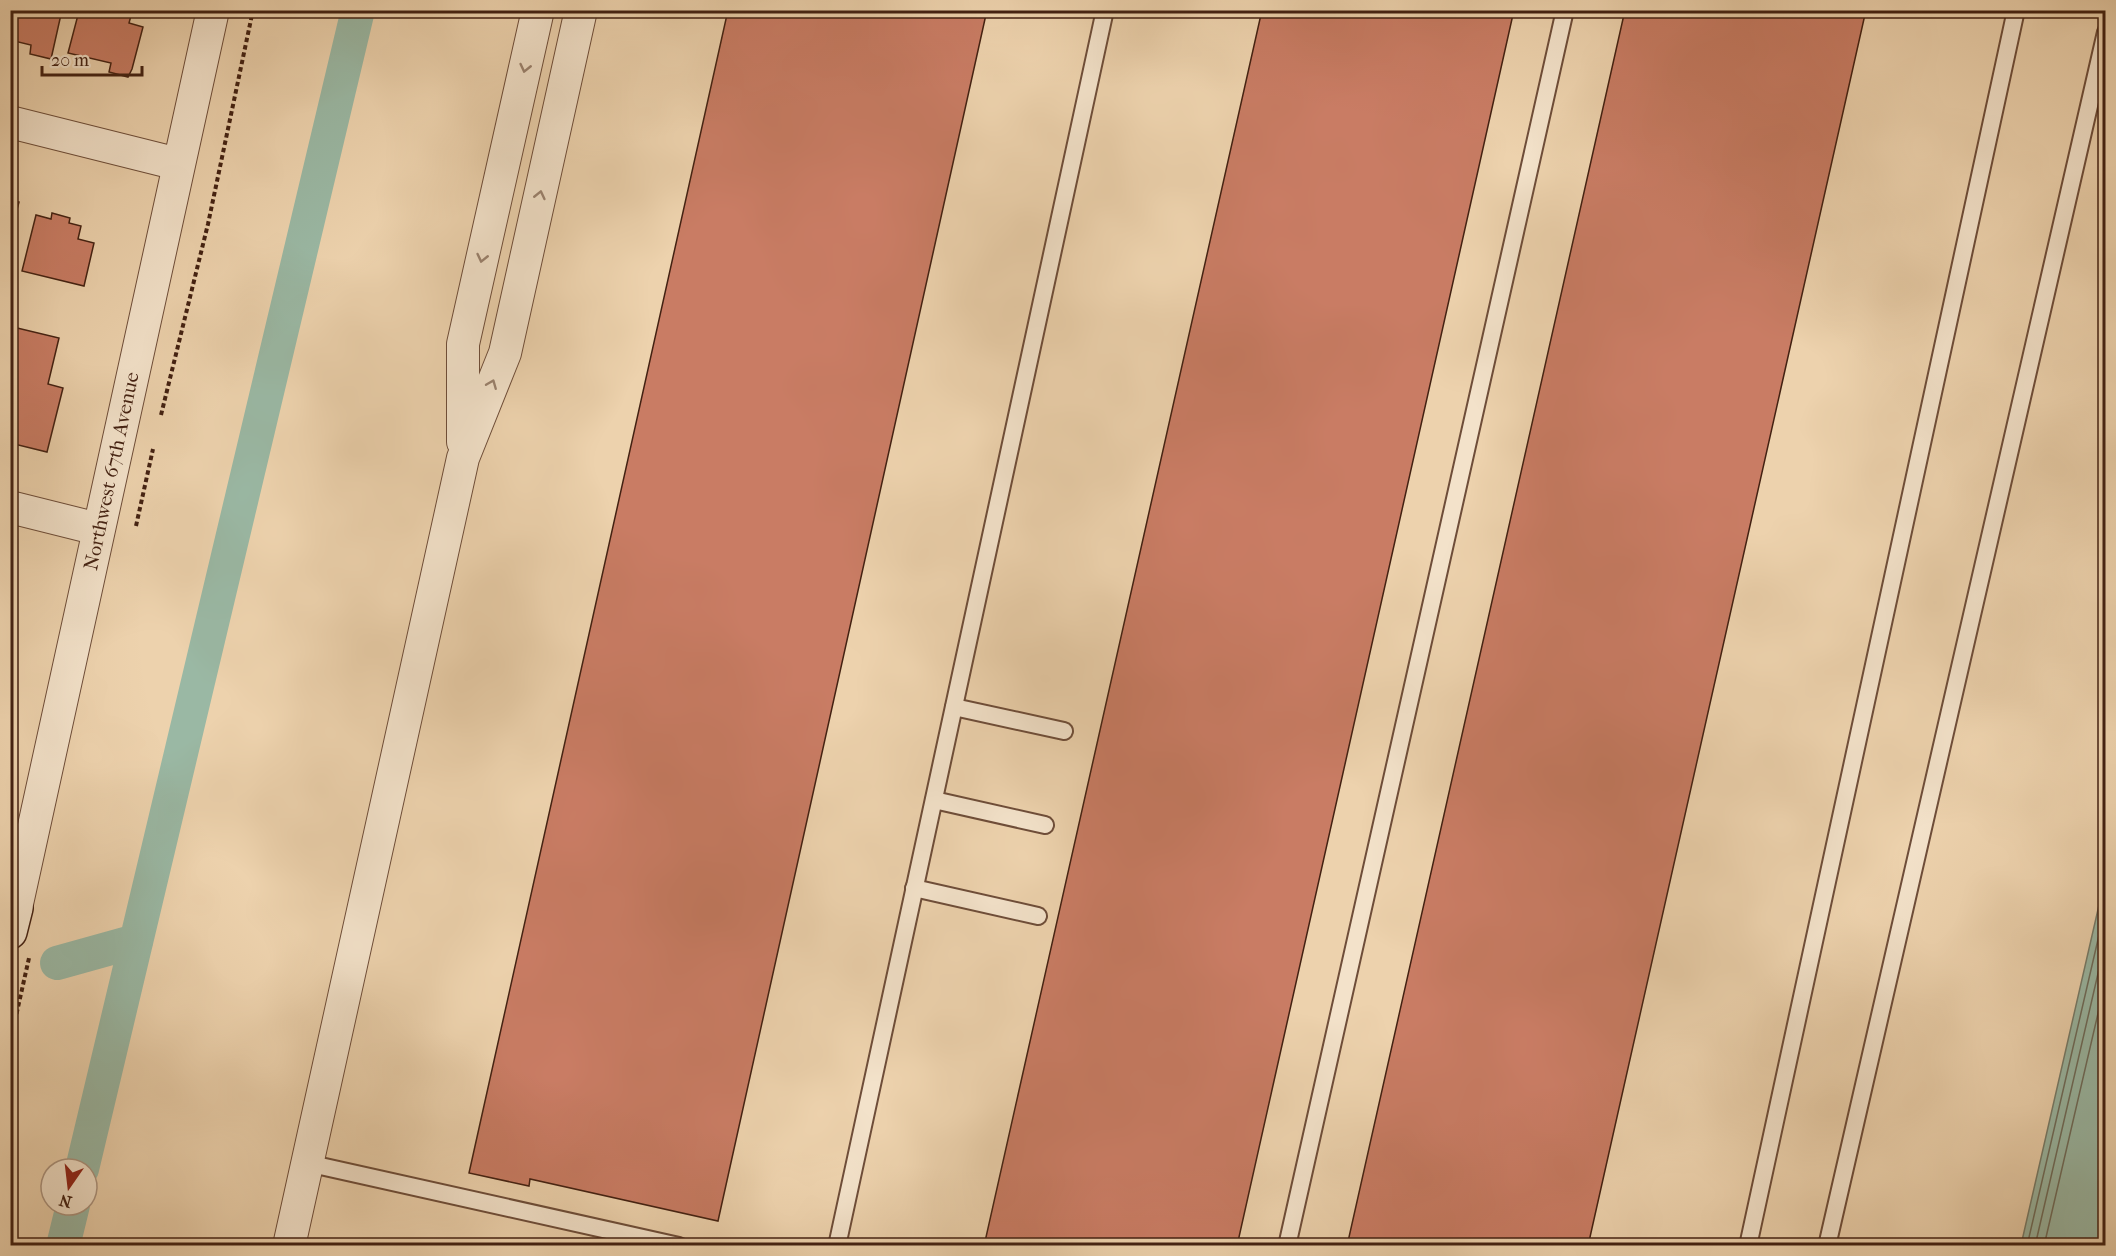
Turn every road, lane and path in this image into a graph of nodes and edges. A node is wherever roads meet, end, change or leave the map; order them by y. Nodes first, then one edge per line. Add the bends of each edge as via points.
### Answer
1 (213, 10) edge
2 (538, 10) edge
3 (581, 10) edge
4 (1105, 10) edge
5 (1565, 10) edge
6 (2016, 10) edge
7 (2106, 32) edge
8 (10, 122) edge
9 (178, 164) junction
10 (462, 458) junction
11 (10, 507) edge
12 (98, 529) junction
13 (954, 707) junction
14 (1064, 730) dead end
15 (934, 800) junction
16 (1045, 825) dead end
17 (914, 888) junction
18 (12, 915) edge
19 (1038, 916) dead end
20 (308, 1163) junction
21 (289, 1245) edge
22 (679, 1245) edge
23 (837, 1245) edge
24 (1287, 1245) edge
25 (1748, 1245) edge
26 (1827, 1245) edge

1 - 9 street, Northwest 67th Avenue
2 -> 10 street via 463,344
10 -> 3 street via 505,352
4 - 13 lane
5 - 24 lane
6 - 25 lane
7 - 26 lane
8 - 9 street
9 - 12 street, Northwest 67th Avenue
10 - 20 street
11 - 12 street
12 - 18 street, Northwest 67th Avenue
13 - 14 lane
13 - 15 lane
15 - 16 lane
15 - 17 lane
17 - 19 lane
17 - 23 lane
20 - 21 street
20 - 22 lane

